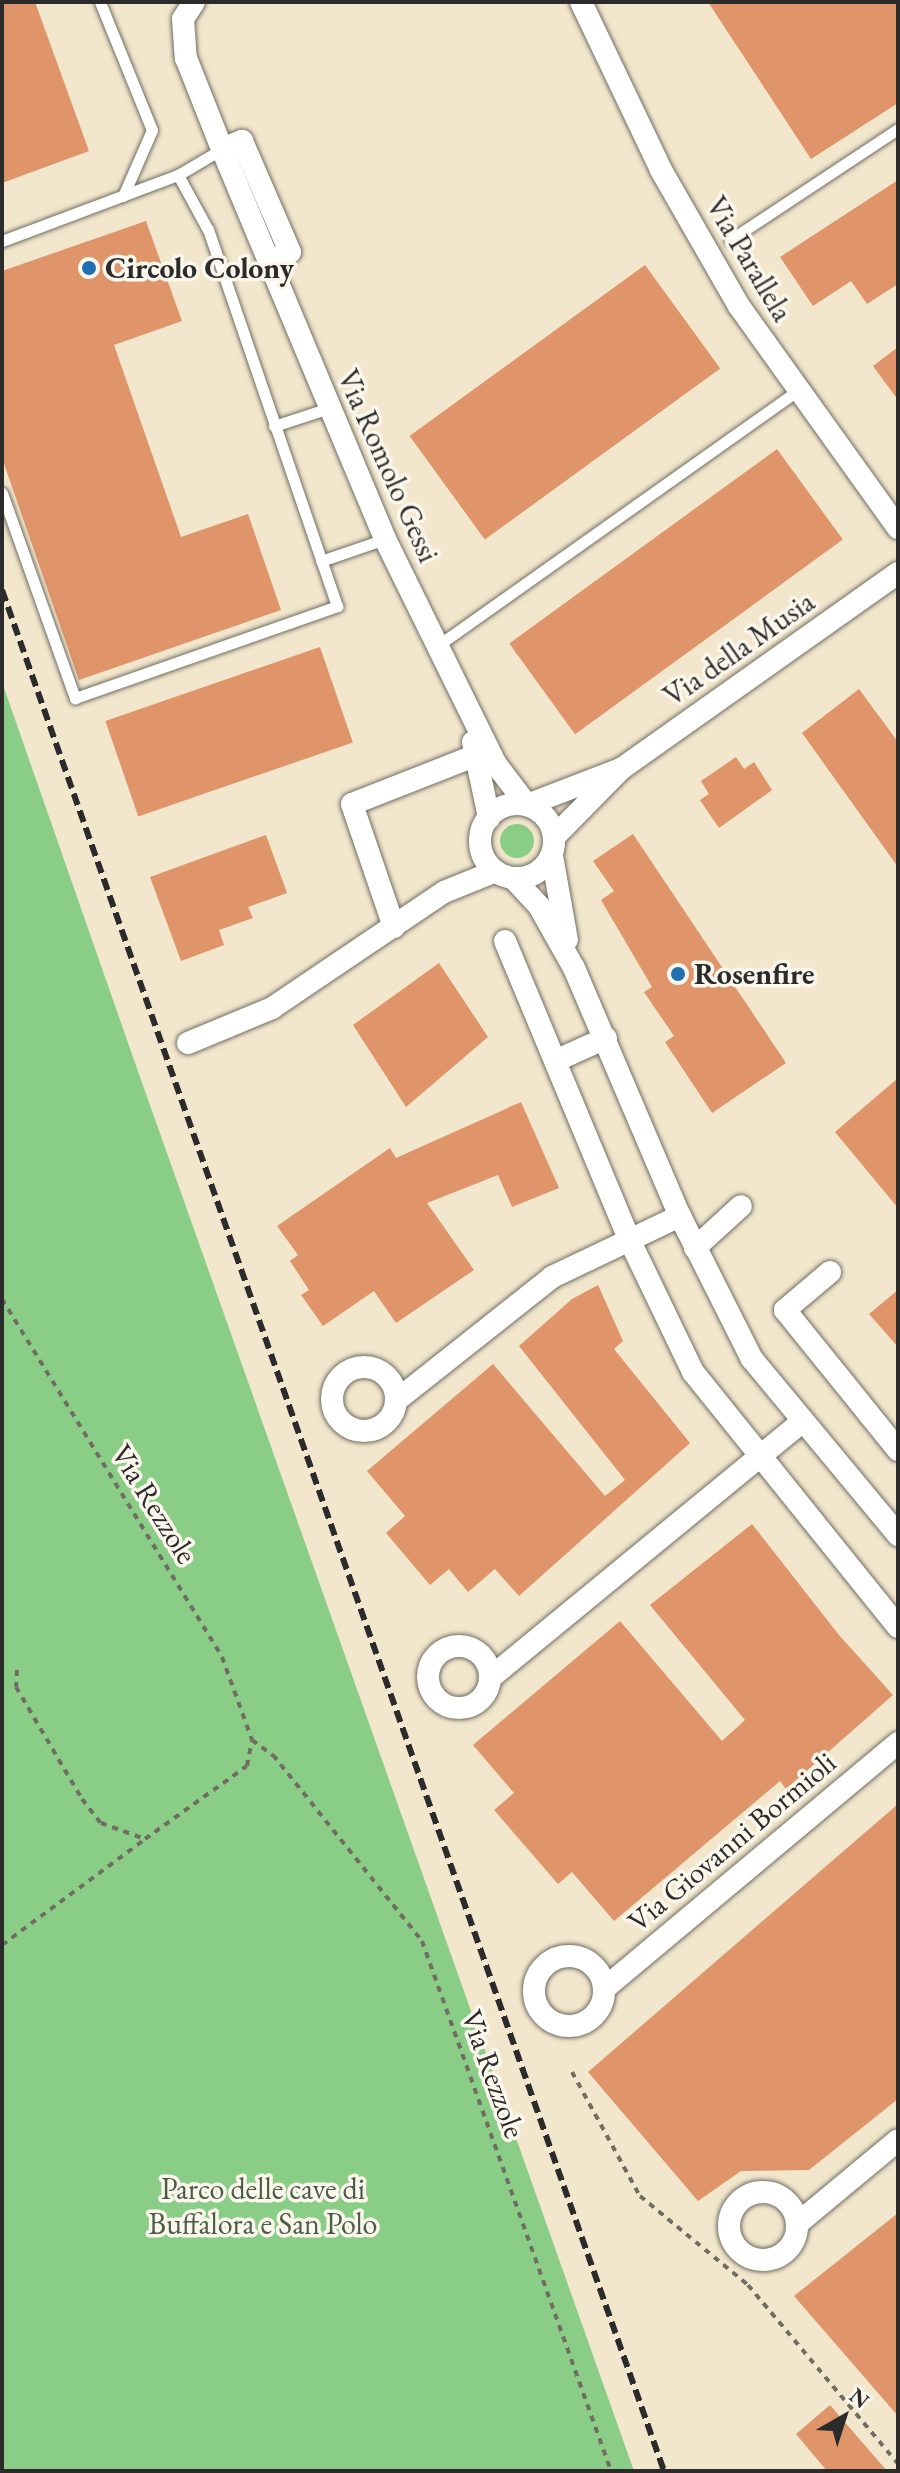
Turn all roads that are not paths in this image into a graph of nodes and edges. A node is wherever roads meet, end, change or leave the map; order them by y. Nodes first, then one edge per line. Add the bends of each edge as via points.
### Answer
1 (100, 2) edge
2 (194, 2) edge
3 (581, 2) edge
4 (898, 129) edge
5 (222, 149) junction
6 (178, 175) junction
7 (123, 196) junction
8 (730, 240) dead end
9 (2, 241) edge
10 (799, 390) junction
11 (329, 408) junction
12 (274, 426) junction
13 (2, 493) edge
14 (898, 528) edge
15 (385, 539) junction
16 (321, 561) junction
17 (896, 579) edge
18 (436, 646) junction
19 (457, 691) junction
20 (477, 755) junction
21 (621, 769) junction
22 (527, 805) junction
23 (489, 818) junction
24 (553, 846) junction
25 (481, 847) junction
26 (504, 874) junction
27 (444, 892) junction
28 (394, 927) junction
29 (505, 941) dead end
30 (574, 968) junction
31 (606, 1038) junction
32 (188, 1043) dead end
33 (555, 1061) junction
34 (741, 1206) dead end
35 (680, 1216) junction
36 (629, 1239) junction
37 (695, 1248) junction
38 (830, 1272) dead end
39 (397, 1400) dead end
40 (803, 1421) junction
41 (898, 1450) edge
42 (759, 1460) junction
43 (898, 1535) edge
44 (898, 1627) edge
45 (490, 1678) dead end
46 (898, 1743) edge
47 (605, 1988) dead end
48 (898, 2140) edge
49 (797, 2224) dead end

1 - 7 lane via 152,130
2 - 5 street via 183,19 186,58
3 - 10 street, Via Parallela via 661,170 739,306
4 - 8 lane
5 - 6 lane
5 - 11 street, Via Romolo Gessi via 242,141 290,252 268,262
6 - 7 lane
6 - 12 lane via 208,230
7 - 9 lane
10 - 14 street, Via Parallela
10 - 18 lane
11 - 12 lane
11 - 15 street, Via Romolo Gessi
12 - 16 lane
13 - 16 lane via 75,698 337,606
15 - 16 lane
15 - 18 street, Via Romolo Gessi
17 - 21 street, Via della Musia
18 - 19 street, Via Romolo Gessi
19 - 20 street, Via Romolo Gessi
19 - 22 street, Via Romolo Gessi via 495,763
20 - 23 street, Via Romolo Gessi
20 - 28 street via 352,804
21 - 22 street, Via della Musia
21 - 24 street, Via della Musia
22 - 23 street, Via della Musia via 506,806
22 - 24 street via 545,817
23 - 25 street, Via della Musia
24 - 26 street, Via della Musia via 536,873
24 - 30 street
25 - 26 street
25 - 27 street, Via della Musia
26 - 27 street, Via della Musia
26 - 30 street via 539,906
27 - 28 street, Via della Musia
28 - 32 street, Via della Musia via 272,1008
29 - 33 street
30 - 31 street
31 - 33 street
31 - 35 street
33 - 36 street
34 - 37 street
35 - 36 street
35 - 37 street
36 - 39 street via 552,1277
36 - 42 street via 693,1372
37 - 40 street via 752,1359
38 - 41 street via 785,1310
40 - 42 street
40 - 43 street
42 - 44 street
42 - 45 street
46 - 47 street, Via Giovanni Bormioli
48 - 49 street

